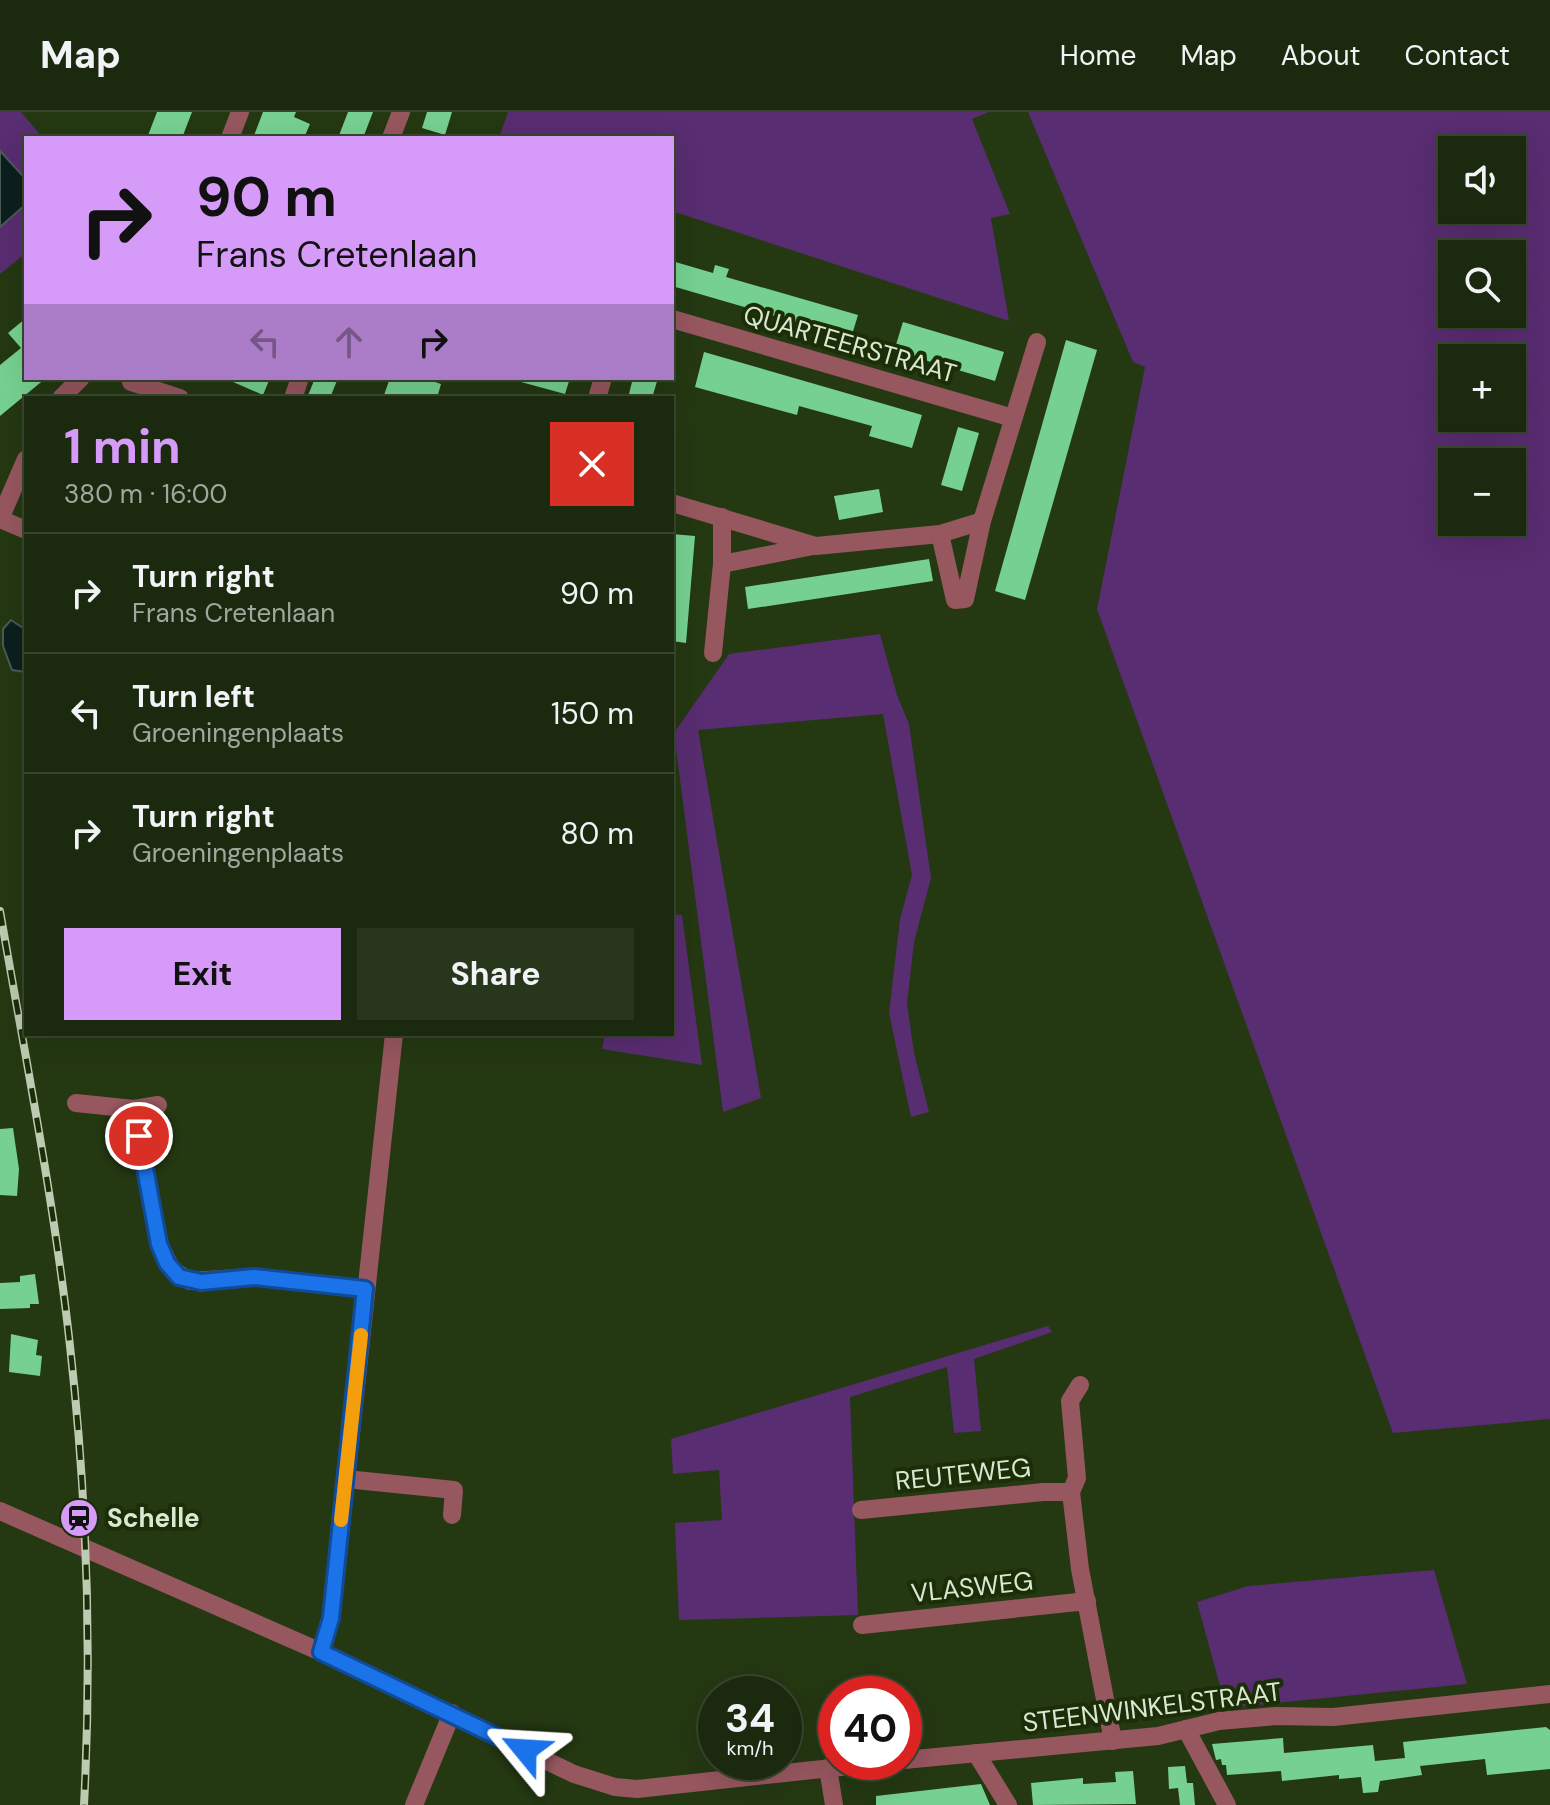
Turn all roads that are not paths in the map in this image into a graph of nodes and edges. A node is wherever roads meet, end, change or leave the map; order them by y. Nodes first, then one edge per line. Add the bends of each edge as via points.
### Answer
1 (240, 112) edge
2 (401, 112) edge
3 (231, 136) edge
4 (392, 136) edge
5 (674, 320) edge
6 (1037, 342) dead end
7 (79, 380) edge
8 (129, 380) edge
9 (63, 396) edge
10 (174, 396) edge
11 (1013, 418) junction
12 (24, 464) edge
13 (674, 504) edge
14 (722, 517) junction
15 (0, 519) edge
16 (982, 521) junction
17 (24, 529) edge
18 (940, 534) junction
19 (816, 546) junction
20 (722, 564) junction
21 (713, 653) dead end
22 (394, 1036) edge
23 (76, 1103) dead end
24 (158, 1105) dead end
25 (134, 1109) junction
26 (365, 1289) junction
27 (1080, 1385) dead end
28 (346, 1479) junction
29 (1071, 1492) junction
30 (861, 1510) dead end
31 (0, 1511) edge
32 (452, 1515) dead end
33 (1087, 1601) junction
34 (862, 1625) dead end
35 (321, 1652) junction
36 (1550, 1694) edge
37 (452, 1713) junction
38 (1186, 1729) junction
39 (1113, 1741) junction
40 (976, 1753) junction
41 (922, 1758) edge
42 (818, 1770) edge
43 (830, 1780) edge
44 (639, 1797) edge
45 (414, 1805) edge
46 (834, 1805) edge
47 (1008, 1805) edge
48 (1227, 1805) edge

1 - 3 street
2 - 4 street
5 - 11 street, QUARTEERSTRAAT
6 - 11 street
7 - 9 street
8 - 10 street
11 - 16 street
12 - 15 street
13 - 14 street
14 - 19 street
14 - 20 street
15 - 17 street
16 - 18 street
16 - 18 street via 965,599 955,600
18 - 19 street
19 - 20 street
20 - 21 street
22 - 26 street
23 - 25 street
24 - 25 street
25 - 26 street via 159,1244 179,1277 201,1282 254,1277
26 - 28 street
27 - 29 street via 1070,1401 1077,1478
28 - 32 street via 454,1490
28 - 35 street via 331,1618
29 - 30 street, REUTEWEG
29 - 33 street
31 - 35 street
33 - 34 street, VLASWEG
33 - 39 street
35 - 37 street
36 - 38 street, STEENWINKELSTRAAT via 1333,1717 1219,1721
37 - 44 street via 574,1774
37 - 45 street
38 - 39 street, STEENWINKELSTRAAT
38 - 48 street
39 - 40 street, STEENWINKELSTRAAT
40 - 41 street, STEENWINKELSTRAAT
40 - 47 street
42 - 44 street
43 - 46 street

